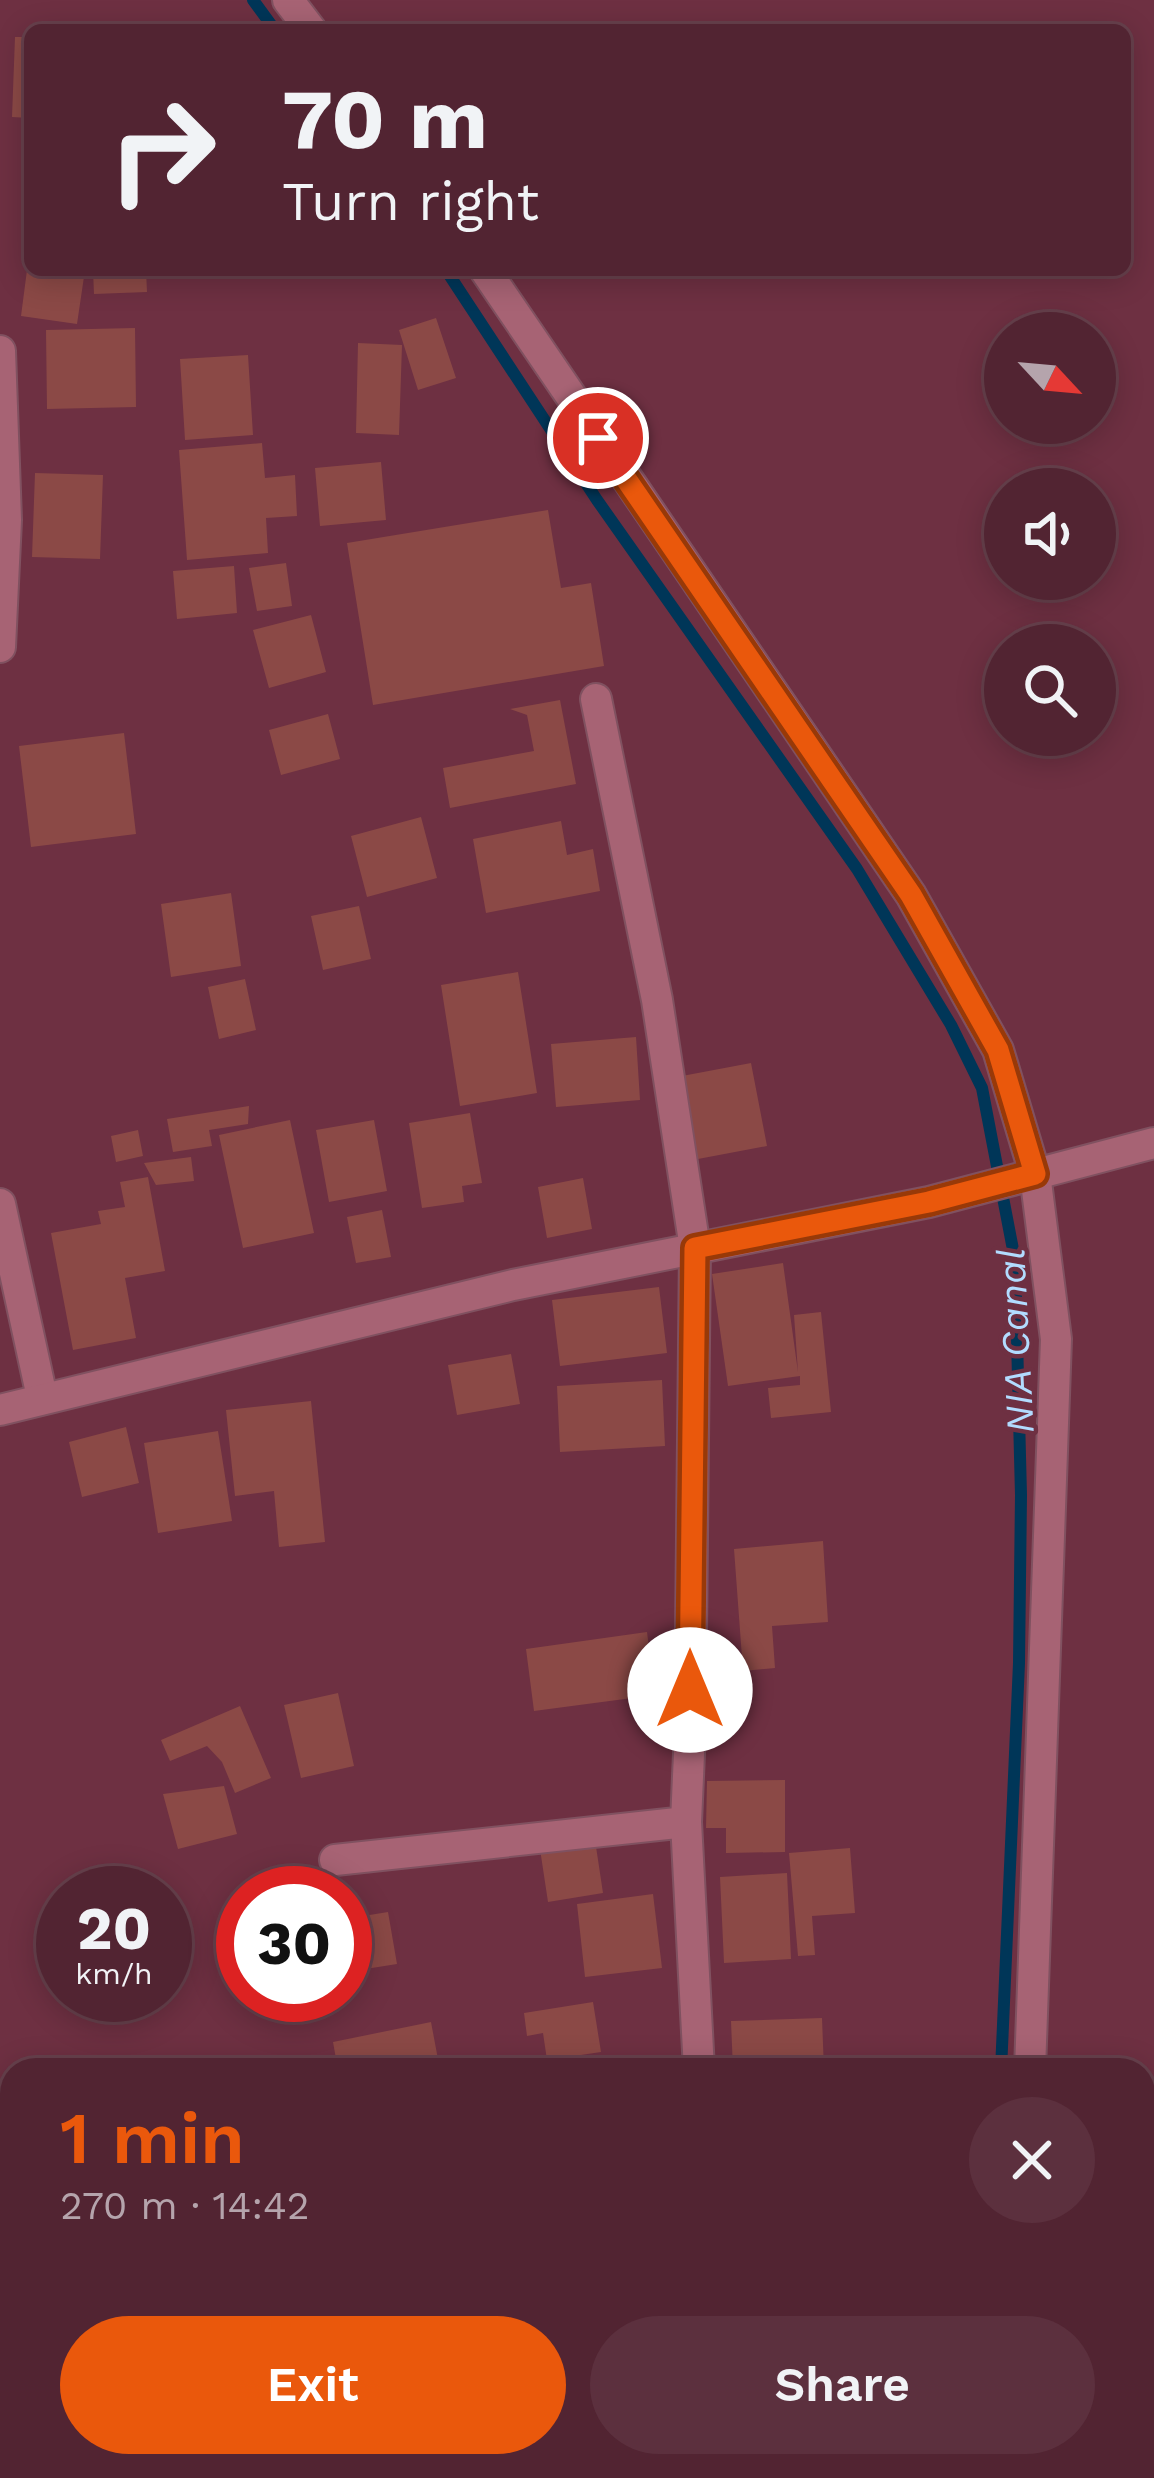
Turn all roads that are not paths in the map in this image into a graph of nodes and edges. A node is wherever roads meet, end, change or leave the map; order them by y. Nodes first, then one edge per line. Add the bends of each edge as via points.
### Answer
1 (489, 276) edge
2 (0, 351) edge
3 (0, 647) edge
4 (596, 699) dead end
5 (1154, 1143) edge
6 (1035, 1174) junction
7 (0, 1204) edge
8 (695, 1248) junction
9 (42, 1397) junction
10 (0, 1410) edge
11 (686, 1822) junction
12 (334, 1860) dead end
13 (698, 2058) edge
14 (1030, 2058) edge

1 - 6 street via 911,895 998,1050
2 - 3 street
4 - 8 street via 657,1000
5 - 6 street
6 - 8 street
6 - 14 street via 1056,1339
7 - 9 street
8 - 9 street
8 - 11 street
9 - 10 street
11 - 12 street
11 - 13 street

